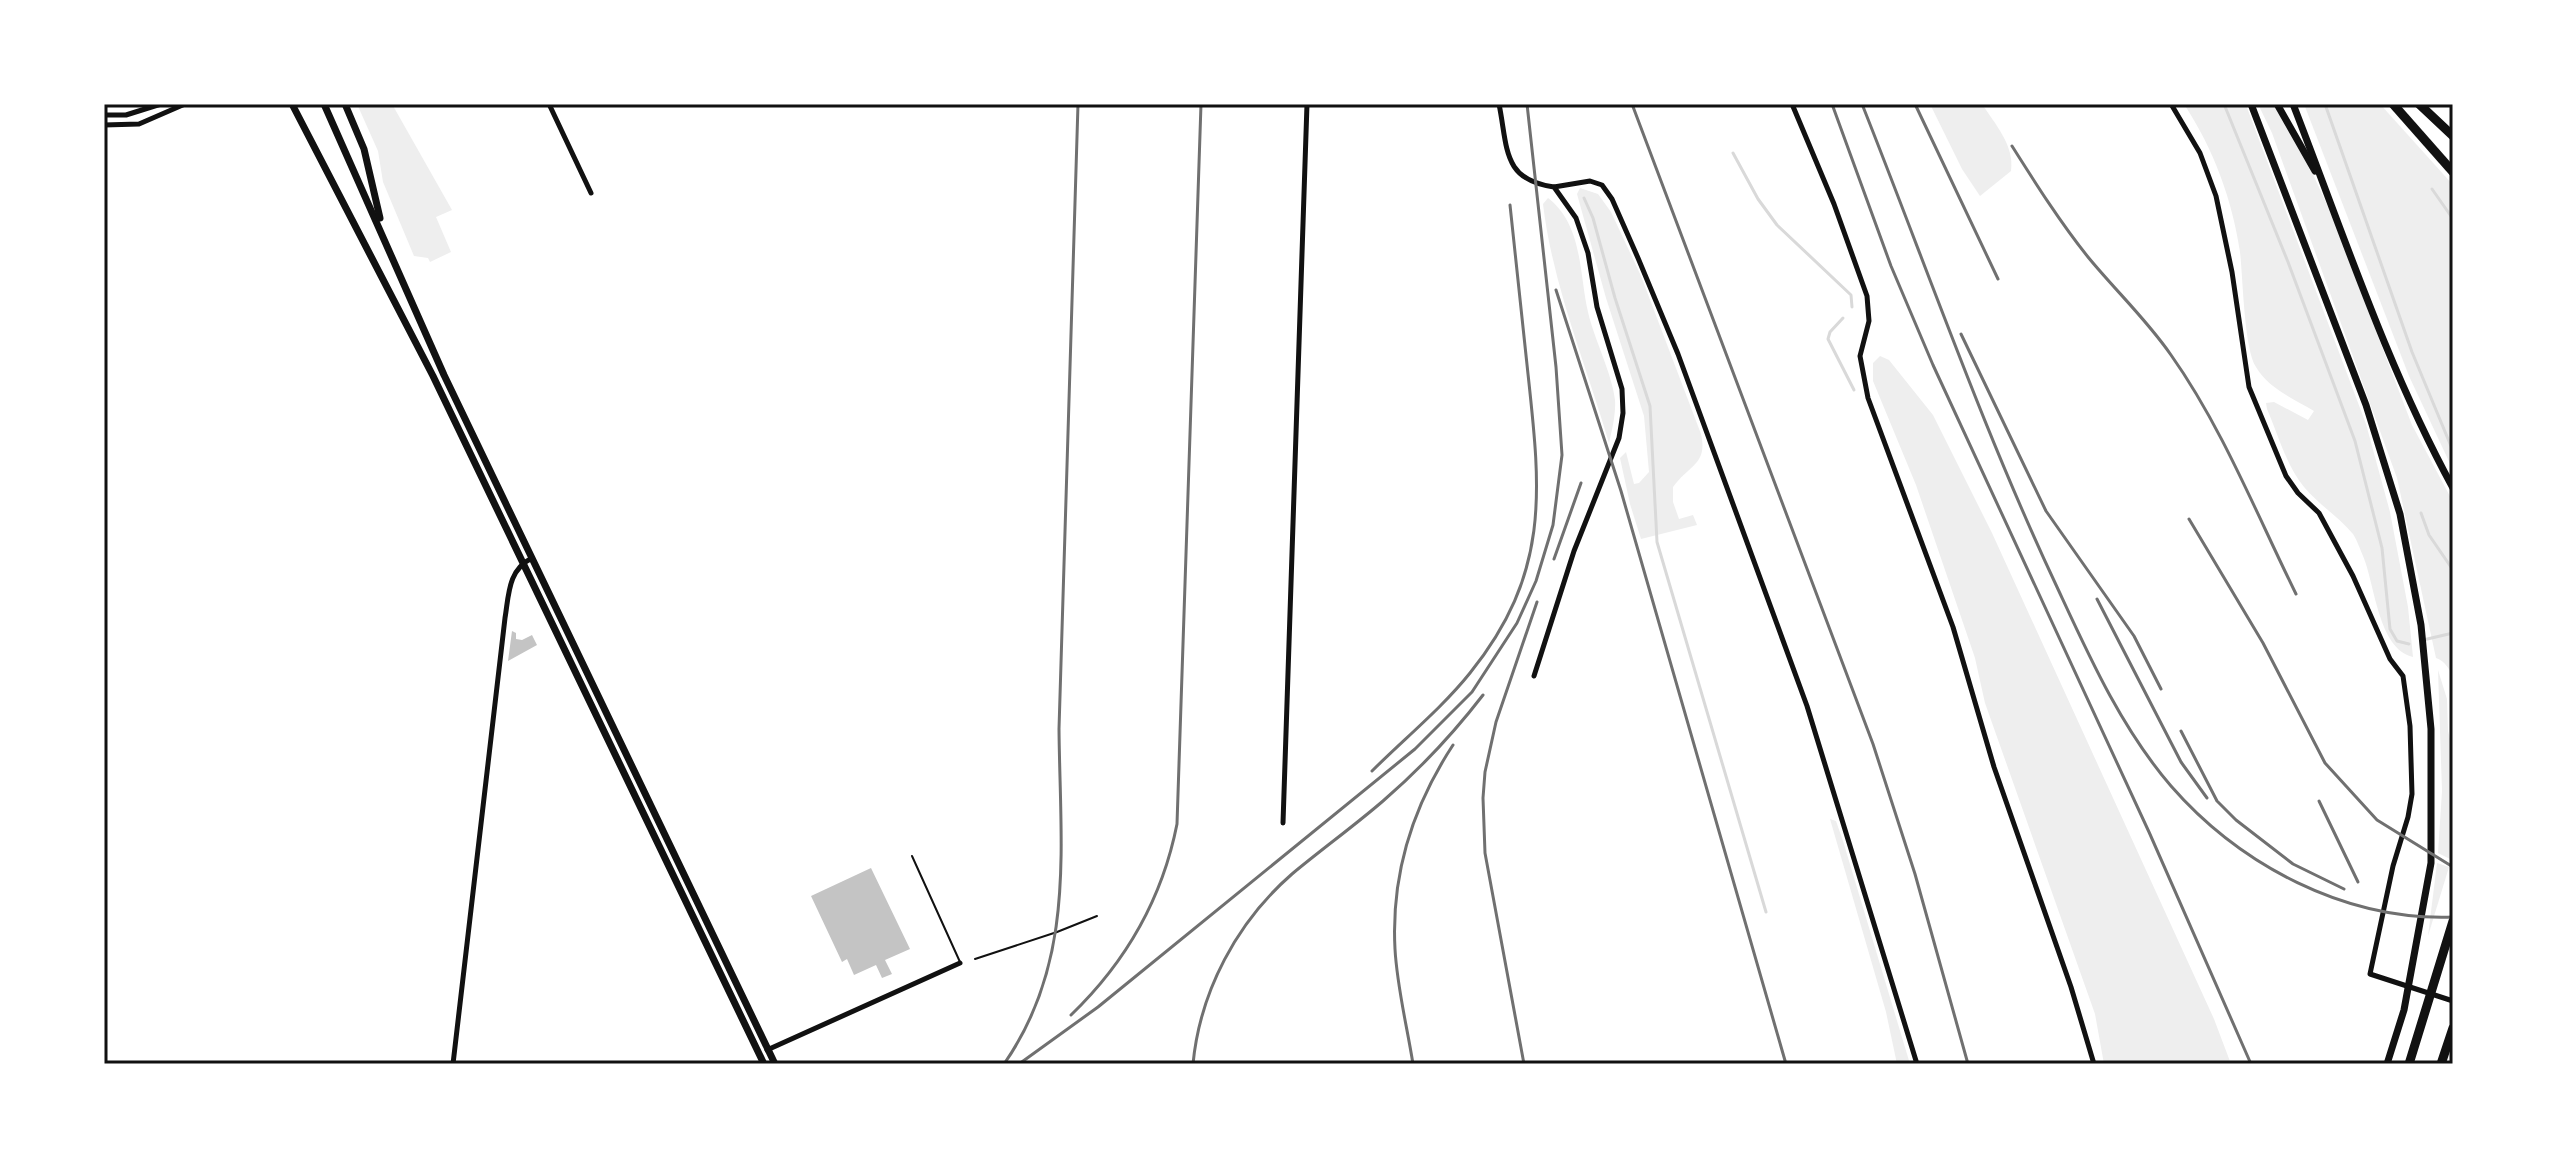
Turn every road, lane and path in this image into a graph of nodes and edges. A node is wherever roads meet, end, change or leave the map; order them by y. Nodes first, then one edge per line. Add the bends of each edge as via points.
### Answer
1 (161, 104) edge
2 (185, 104) edge
3 (292, 104) edge
4 (324, 104) edge
5 (345, 104) edge
6 (549, 104) edge
7 (1307, 104) edge
8 (1499, 104) edge
9 (1792, 104) edge
10 (2171, 104) edge
11 (2251, 104) edge
12 (2277, 104) edge
13 (2293, 104) edge
14 (2393, 104) edge
15 (2419, 104) edge
16 (104, 115) edge
17 (104, 125) edge
18 (2453, 136) edge
19 (2453, 172) edge
20 (1554, 187) junction
21 (591, 193) dead end
22 (2328, 194) junction
23 (384, 236) junction
24 (2453, 488) edge
25 (532, 558) junction
26 (523, 563) junction
27 (1534, 676) dead end
28 (1283, 823) dead end
29 (912, 856) dead end
30 (1097, 916) dead end
31 (2453, 921) edge
32 (975, 959) dead end
33 (960, 963) joint
34 (2453, 1001) edge
35 (2453, 1028) edge
36 (768, 1050) junction
37 (759, 1054) junction
38 (453, 1064) edge
39 (764, 1064) edge
40 (775, 1064) edge
41 (1917, 1064) edge
42 (2094, 1064) edge
43 (2387, 1064) edge
44 (2409, 1064) edge
45 (2441, 1064) edge

1 - 16 street via 137,113
2 - 17 street via 139,124
3 - 26 main road
4 - 23 main road
5 - 23 main road via 364,149
6 - 21 street
7 - 28 street
8 - 20 street via 1519,177
9 - 42 street via 1867,296 1869,321 1860,356 1868,398 1953,627
10 - 34 street via 2200,153 2216,196 2249,387 2286,476 2319,513 2403,676 2412,760 2408,817 2370,974
11 - 43 main road via 2366,405 2400,514 2421,625 2431,729 2431,863 2404,1010
12 - 22 main road
13 - 22 main road
14 - 19 highway
15 - 18 highway
20 - 27 street via 1576,218 1588,253 1597,307 1622,389 1623,413 1619,438 1574,551
20 - 41 street via 1590,181 1602,185 1650,285 1807,706
22 - 24 main road via 2414,411
23 - 25 main road
25 - 26 street
25 - 36 main road
26 - 37 main road
26 - 38 street via 512,575 505,618
29 - 33 lane
30 - 32 lane
31 - 44 highway
33 - 36 street
35 - 45 highway
36 - 37 street
36 - 40 main road
37 - 39 main road

